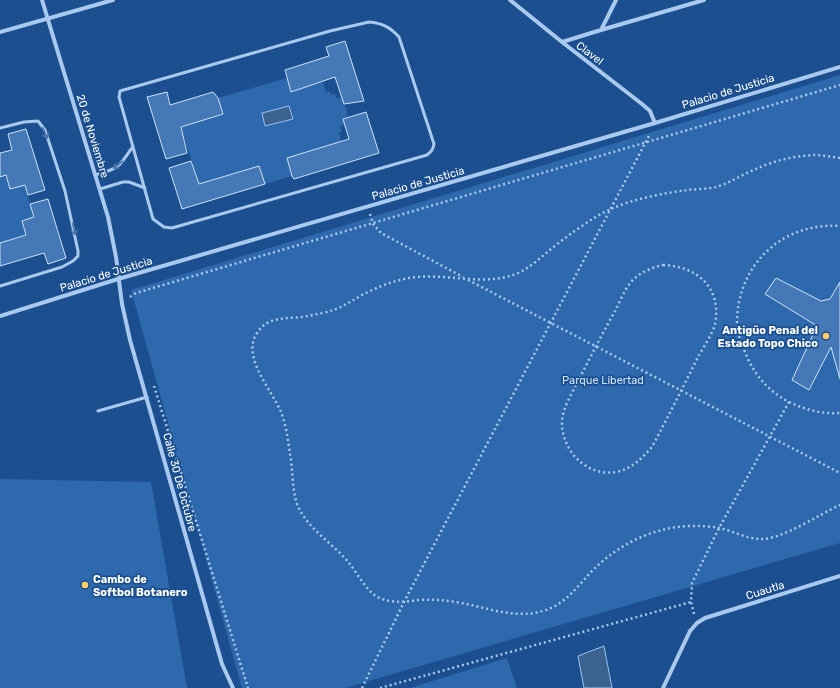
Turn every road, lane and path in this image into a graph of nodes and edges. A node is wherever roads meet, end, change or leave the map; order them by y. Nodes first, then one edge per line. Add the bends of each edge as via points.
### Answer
1 (42, 0) edge
2 (113, 0) edge
3 (510, 0) edge
4 (616, 0) edge
5 (704, 0) edge
6 (48, 18) junction
7 (601, 30) junction
8 (0, 32) edge
9 (562, 42) junction
10 (840, 67) edge
11 (840, 85) edge
12 (655, 123) junction
13 (0, 128) edge
14 (646, 143) junction
15 (133, 146) junction
16 (840, 158) edge
17 (95, 175) junction
18 (145, 188) junction
19 (100, 189) junction
20 (368, 206) junction
21 (610, 209) junction
22 (373, 224) junction
23 (840, 226) edge
24 (465, 278) junction
25 (118, 279) junction
26 (0, 286) edge
27 (129, 303) dead end
28 (0, 316) edge
29 (551, 324) junction
30 (595, 346) junction
31 (154, 386) dead end
32 (681, 391) junction
33 (147, 397) junction
34 (789, 402) junction
35 (98, 411) dead end
36 (840, 413) edge
37 (770, 437) junction
38 (840, 473) edge
39 (840, 505) edge
40 (719, 528) junction
41 (840, 576) edge
42 (404, 602) junction
43 (691, 602) junction
44 (697, 623) junction
45 (233, 688) edge
46 (248, 688) edge
47 (362, 688) edge
48 (380, 688) edge
49 (663, 688) edge

1 - 6 street, 20 de Noviembre
2 - 6 street
3 - 9 street, Clavel
4 - 7 street
5 - 7 street
6 - 8 street
6 - 17 street, 20 de Noviembre
7 - 9 street
9 - 12 street, Clavel via 642,104 650,111
10 - 12 street, Palacio de Justicia
11 - 14 path
12 - 14 path
12 - 20 street, Palacio de Justicia
13 -> 26 lane via 38,121 45,130 65,191 78,251 78,256 68,264
14 - 21 path
14 - 22 path
15 -> 17 lane via 118,167
15 - 18 lane
15 - 18 lane via 119,97 120,91 368,22 384,24 398,37 434,144 434,149 427,154 172,228 164,227 153,219
16 - 21 path via 817,155 774,161 722,186 665,194
17 - 19 street, 20 de Noviembre
18 - 19 lane via 123,182
19 - 25 street, 20 de Noviembre via 116,257
20 - 22 path
20 - 25 street, Palacio de Justicia
21 - 24 path via 553,247 538,262 517,274 491,280
21 - 29 path
22 - 24 path via 381,233
22 - 27 path via 136,293 130,298
23 - 34 path via 828,225 800,230 775,244 754,265 740,293 737,323 742,347 764,385 778,397
24 - 29 path
24 - 42 path via 408,278 362,295 344,307 302,317 274,319 263,326 255,336 253,346 255,362 282,413 298,506 306,519 348,561 376,597 387,601
25 - 28 street, Palacio de Justicia
25 - 33 street, Calle 30 De Octubre
29 - 30 path
29 - 42 path
30 - 32 path
30 - 32 path via 564,409 562,422 562,431 573,455 592,470 615,472 641,460 652,447
30 - 32 path via 631,283 640,274 663,264 687,268 708,285 714,300 715,325
31 - 46 path
32 - 37 path
33 - 35 lane
33 - 45 street, Calle 30 De Octubre via 220,656
34 - 36 path via 806,410 828,414
34 - 37 path
37 - 38 path
37 - 40 path
39 - 40 path via 776,537 762,539
40 - 42 path via 692,526 665,529 642,536 596,566 571,596 548,609 528,614 503,612 444,600
40 - 43 path via 692,583
41 - 44 street, Cuautla
42 - 47 path
43 - 44 path
43 - 48 path
44 - 49 street via 690,631

